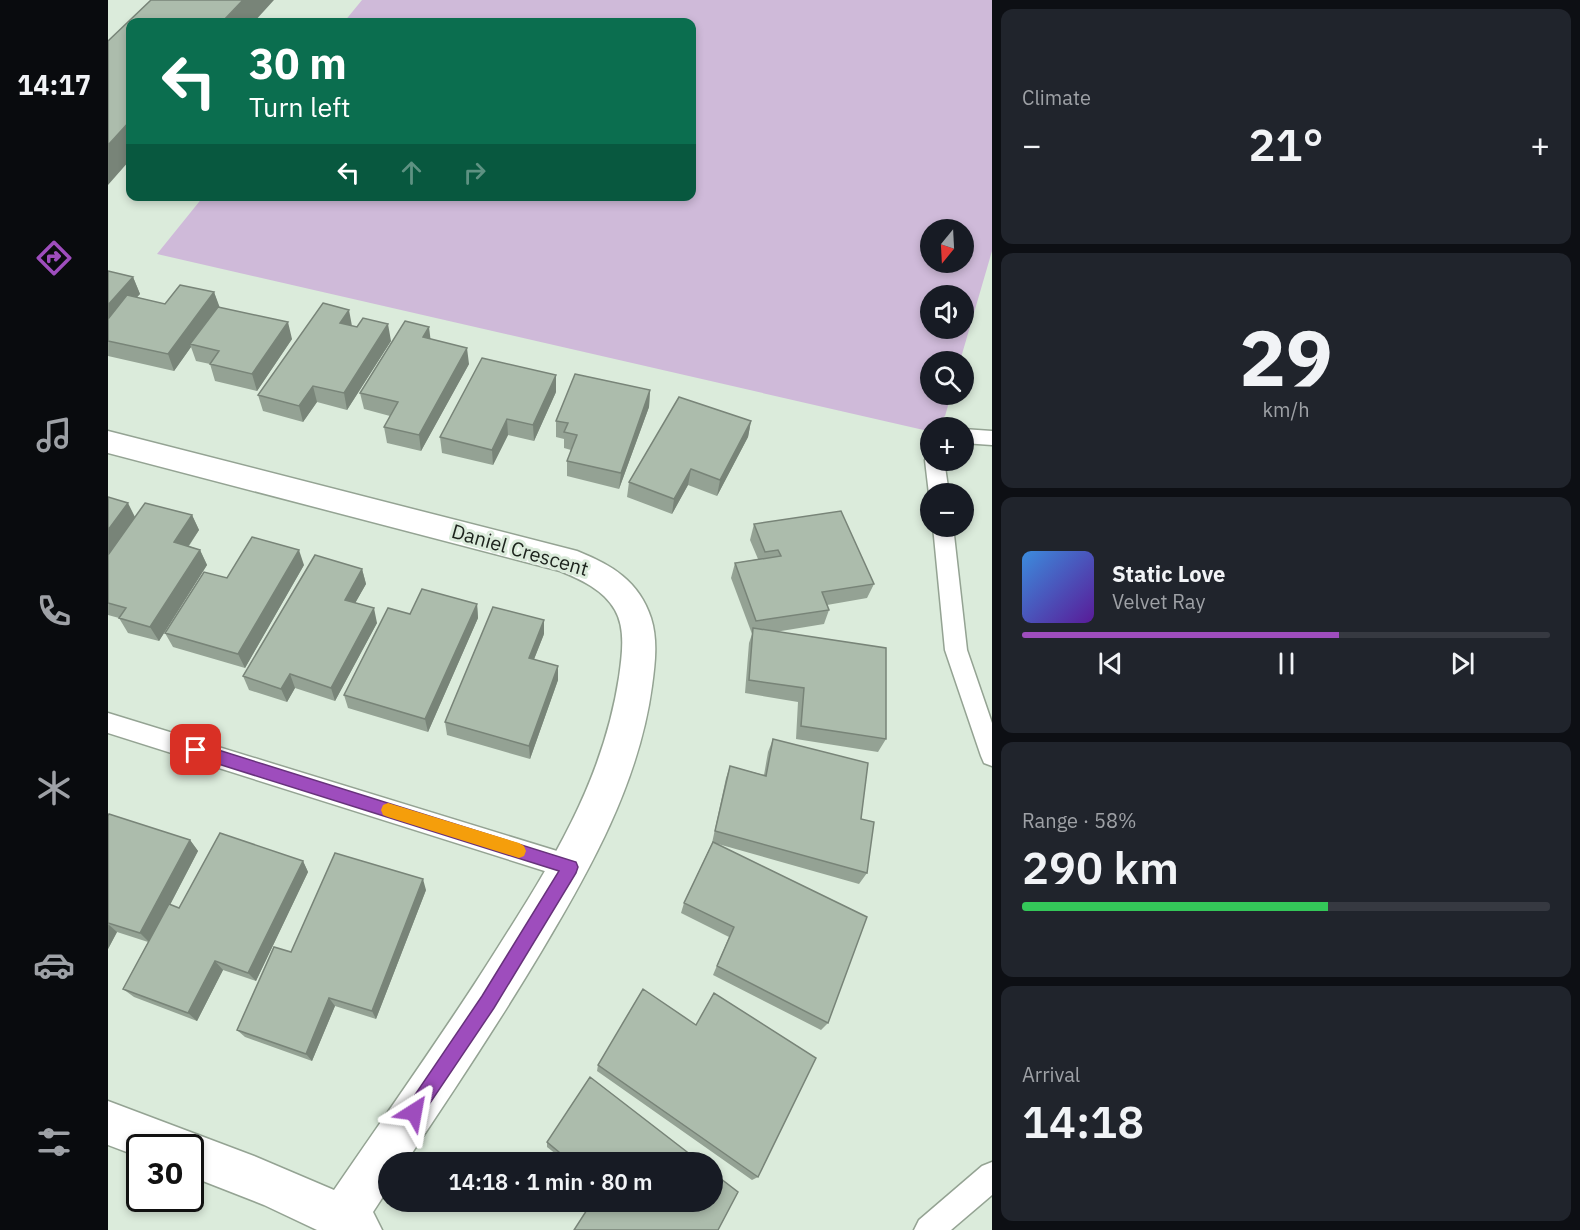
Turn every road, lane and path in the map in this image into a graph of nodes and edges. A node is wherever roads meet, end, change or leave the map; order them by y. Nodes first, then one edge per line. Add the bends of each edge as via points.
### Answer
1 (974, 437) edge
2 (992, 438) edge
3 (108, 442) edge
4 (944, 537) edge
5 (108, 723) edge
6 (992, 756) edge
7 (570, 867) junction
8 (108, 1123) edge
9 (137, 1134) edge
10 (204, 1159) edge
11 (992, 1176) edge
12 (351, 1224) edge
13 (929, 1230) edge

1 - 2 lane
3 - 7 street, Daniel Crescent via 567,560 597,572 617,587 632,610 640,638 636,685 625,738 602,803
4 - 6 lane via 956,650
5 - 7 lane
7 - 12 street, Daniel Crescent
8 - 9 street
10 - 12 street, Daniel Crescent
11 - 13 lane

